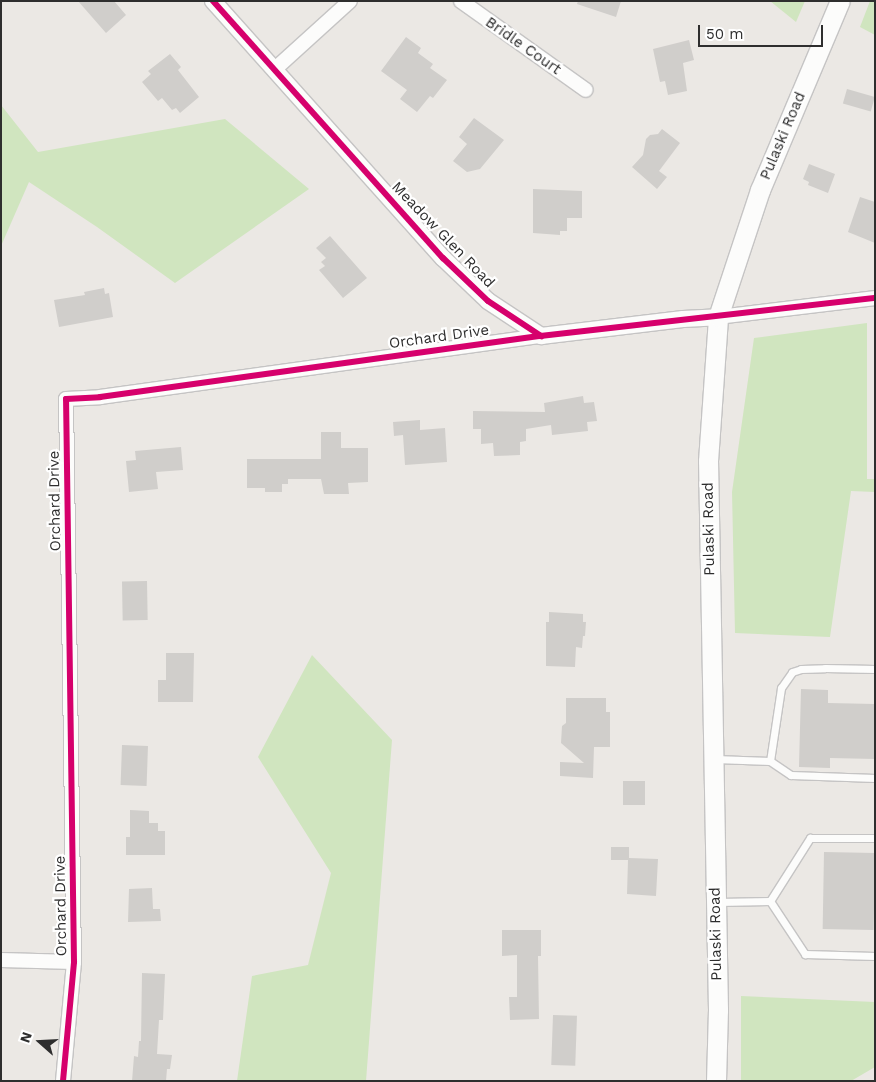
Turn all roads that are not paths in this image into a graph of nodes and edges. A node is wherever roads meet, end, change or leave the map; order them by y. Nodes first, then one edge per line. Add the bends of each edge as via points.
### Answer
1 (213, 1) edge
2 (350, 1) edge
3 (461, 1) edge
4 (840, 1) edge
5 (275, 70) junction
6 (586, 90) dead end
7 (875, 298) edge
8 (718, 317) junction
9 (541, 336) junction
10 (875, 669) edge
11 (712, 759) junction
12 (770, 761) junction
13 (875, 778) edge
14 (875, 838) edge
15 (770, 901) junction
16 (715, 902) junction
17 (875, 956) edge
18 (1, 960) edge
19 (74, 962) junction
20 (63, 1081) edge
21 (716, 1081) edge

1 - 5 street, Meadow Glen Road
2 - 5 street
3 - 6 street, Bridle Court
4 - 8 main road, Pulaski Road via 760,190
5 - 9 street, Meadow Glen Road via 443,258 488,301
7 - 8 street
8 - 9 street
8 - 11 main road, Pulaski Road via 708,461
9 - 19 street, Orchard Drive via 66,399
10 - 12 lane via 825,668 792,672 782,688
11 - 12 lane
11 - 16 main road, Pulaski Road
12 - 13 lane via 791,775
14 - 15 lane via 810,838
15 - 16 lane
15 - 17 lane via 804,954
16 - 21 main road, Pulaski Road
18 - 19 street
19 - 20 street, Orchard Drive

